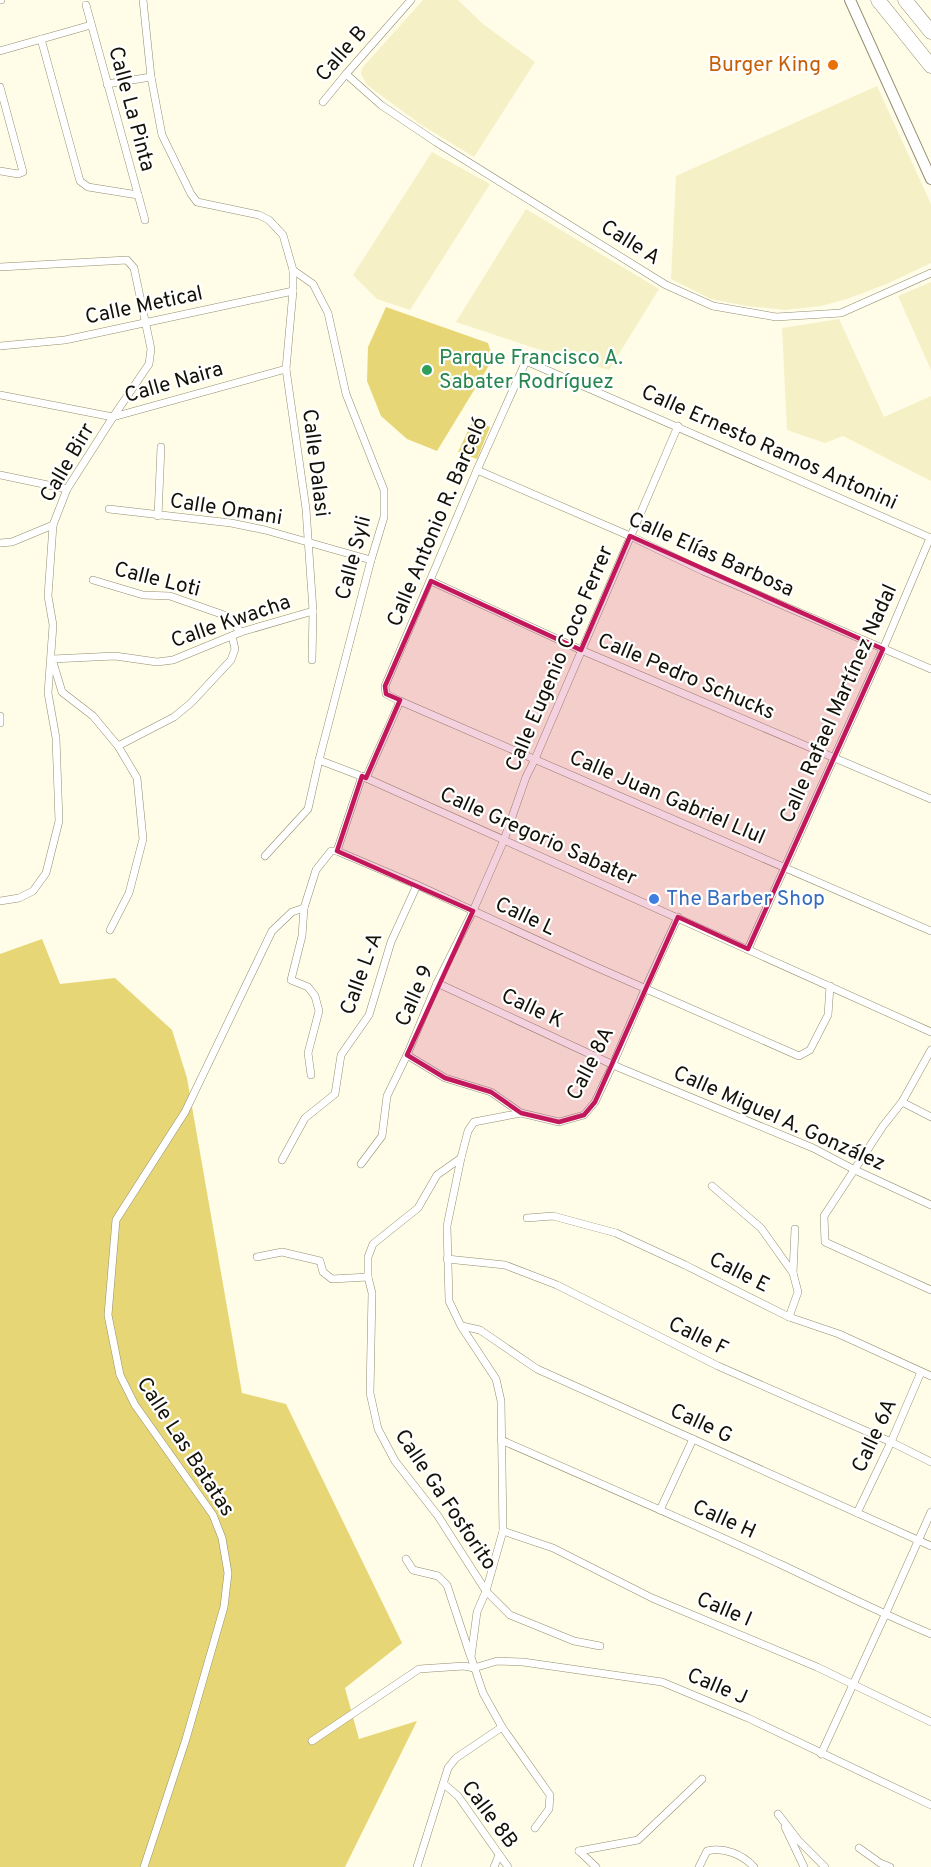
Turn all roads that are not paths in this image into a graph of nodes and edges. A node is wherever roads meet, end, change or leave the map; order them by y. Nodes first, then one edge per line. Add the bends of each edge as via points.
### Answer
1 (142, 0) edge
2 (411, 0) edge
3 (850, 0) edge
4 (878, 0) edge
5 (905, 0) edge
6 (86, 5) dead end
7 (91, 25) junction
8 (931, 32) edge
9 (41, 39) junction
10 (0, 51) edge
11 (931, 66) edge
12 (346, 74) junction
13 (150, 77) junction
14 (106, 84) junction
15 (0, 87) edge
16 (323, 102) dead end
17 (0, 171) edge
18 (931, 179) edge
19 (138, 195) junction
20 (145, 220) dead end
21 (0, 267) edge
22 (293, 270) junction
23 (931, 273) edge
24 (293, 291) junction
25 (145, 323) junction
26 (0, 346) edge
27 (526, 361) joint
28 (286, 369) junction
29 (0, 394) edge
30 (113, 417) junction
31 (678, 426) junction
32 (161, 447) dead end
33 (477, 470) junction
34 (0, 475) edge
35 (68, 489) junction
36 (109, 509) dead end
37 (158, 516) junction
38 (53, 525) junction
39 (630, 536) junction
40 (931, 538) edge
41 (307, 541) junction
42 (0, 543) edge
43 (371, 560) junction
44 (93, 580) dead end
45 (431, 581) junction
46 (313, 611) junction
47 (241, 632) junction
48 (232, 636) junction
49 (883, 649) junction
50 (581, 650) junction
51 (52, 659) junction
52 (312, 660) dead end
53 (931, 669) edge
54 (390, 696) joint
55 (400, 701) junction
56 (0, 716) edge
57 (0, 723) edge
58 (118, 746) junction
59 (834, 757) junction
60 (319, 759) junction
61 (536, 759) junction
62 (364, 777) junction
63 (931, 799) edge
64 (504, 840) junction
65 (337, 851) junction
66 (266, 856) dead end
67 (786, 868) junction
68 (417, 885) junction
69 (0, 901) edge
70 (304, 908) junction
71 (473, 911) junction
72 (678, 917) junction
73 (110, 930) dead end
74 (931, 931) edge
75 (748, 949) junction
76 (437, 983) junction
77 (830, 986) junction
78 (645, 989) junction
79 (931, 1032) edge
80 (931, 1050) edge
81 (407, 1055) junction
82 (613, 1064) junction
83 (311, 1075) dead end
84 (902, 1102) junction
85 (521, 1113) junction
86 (931, 1117) edge
87 (461, 1158) junction
88 (282, 1160) dead end
89 (361, 1164) dead end
90 (855, 1170) junction
91 (712, 1186) dead end
92 (931, 1205) edge
93 (527, 1218) dead end
94 (795, 1228) dead end
95 (257, 1257) dead end
96 (447, 1259) junction
97 (793, 1273) junction
98 (368, 1277) junction
99 (931, 1290) edge
100 (789, 1317) junction
101 (462, 1326) junction
102 (921, 1371) junction
103 (931, 1376) edge
104 (693, 1439) junction
105 (501, 1440) junction
106 (891, 1442) junction
107 (931, 1461) edge
108 (660, 1510) junction
109 (931, 1512) edge
110 (857, 1513) junction
111 (503, 1531) junction
112 (918, 1539) junction
113 (931, 1546) edge
114 (406, 1559) dead end
115 (486, 1591) junction
116 (885, 1615) junction
117 (931, 1634) edge
118 (600, 1646) dead end
119 (471, 1657) junction
120 (474, 1668) junction
121 (853, 1685) junction
122 (931, 1722) edge
123 (502, 1727) junction
124 (312, 1741) dead end
125 (821, 1754) junction
126 (702, 1779) dead end
127 (444, 1784) junction
128 (931, 1804) edge
129 (535, 1828) dead end
130 (859, 1848) dead end
131 (499, 1855) junction
132 (144, 1867) edge
133 (417, 1867) edge
134 (494, 1867) edge
135 (508, 1867) edge
136 (596, 1867) edge
137 (699, 1867) edge
138 (754, 1867) edge
139 (804, 1867) edge
140 (825, 1867) edge
141 (890, 1867) edge

1 - 13 street, Calle Dalasi
2 - 12 street, Calle B
3 - 18 street
4 - 11 highway
5 - 8 highway
6 - 7 street, Calle La Pinta
7 - 9 street
7 - 14 street, Calle La Pinta
9 - 10 street
9 - 19 street via 80,181 88,187
12 - 16 street, Calle B
12 - 23 street, Calle A via 381,105 436,142 666,285 713,306 776,317 840,313
13 - 14 street
13 - 22 street, Calle Dalasi via 162,135 197,202 269,220 283,235
14 - 19 street, Calle La Pinta
15 - 17 street via 23,172
19 - 20 street, Calle La Pinta
21 - 25 street, Calle Birr via 127,260 134,268
22 - 24 street, Calle Dalasi
22 - 43 street, Calle Syli via 313,284 328,314 346,394 384,490 384,517
24 - 25 street, Calle Metical
24 - 28 street, Calle Dalasi
25 - 26 street, Calle Metical via 65,340
25 - 30 street, Calle Birr via 151,349 149,364
27 - 31 street, Calle Ernesto Ramos Antonini
27 - 33 street, Calle Antonio R. Barceló
28 - 30 street, Calle Naira
28 - 41 street, Calle Dalasi via 306,508
29 - 30 street, Calle Naira
30 - 35 street, Calle Birr
31 - 39 street, Calle Eugenio Coco Ferrer
31 - 40 street, Calle Ernesto Ramos Antonini
32 - 37 street
33 - 39 street, Calle Elías Barbosa
33 - 45 street, Calle Antonio R. Barceló
34 - 35 street
35 - 38 street, Calle Birr
36 - 37 street, Calle Omani
37 - 41 street, Calle Omani via 231,523
38 - 42 street
38 - 51 street, Calle Birr via 48,596 53,625
39 - 49 street, Calle Elías Barbosa
39 - 50 street, Calle Eugenio Coco Ferrer
40 - 49 street, Calle Rafael Martínez Nadal
41 - 43 street, Calle Omani
41 - 46 street, Calle Dalasi
43 - 60 street, Calle Syli
44 - 47 street, Calle Loti via 143,595 170,596 224,615
45 - 50 street, Calle Pedro Schucks
45 - 54 street, Calle Antonio R. Barceló via 385,686
46 - 47 street, Calle Kwacha
46 - 52 street, Calle Dalasi
47 - 48 street, Calle Kwacha
48 - 51 street, Calle Kwacha via 173,660 157,662 115,656
48 - 58 street via 235,649 231,660 191,704
49 - 53 street, Calle Elías Barbosa
49 - 59 street, Calle Rafael Martínez Nadal
50 - 59 street, Calle Pedro Schucks
50 - 61 street, Calle Eugenio Coco Ferrer
51 - 58 street via 62,692 93,716
51 - 69 street, Calle Birr via 48,693 56,738 59,821 46,873 33,891
54 - 55 street, Calle Juan Gabriel Llul
55 - 61 street, Calle Juan Gabriel Llul
55 - 62 street
56 - 57 street
58 - 73 street via 137,778 143,839 129,893
59 - 63 street, Calle Pedro Schucks
59 - 67 street, Calle Rafael Martínez Nadal
60 - 62 street, Calle Gregorio Sabater
60 - 66 street, Calle Syli via 308,808
61 - 64 street, Calle Eugenio Coco Ferrer
61 - 67 street, Calle Juan Gabriel Llul
62 - 64 street, Calle Gregorio Sabater
62 - 65 street
64 - 71 street, Calle 9
64 - 72 street, Calle Gregorio Sabater
65 - 68 street, Calle L
65 - 70 street via 332,851 316,870
67 - 74 street, Calle Juan Gabriel Llul
67 - 75 street, Calle Rafael Martínez Nadal
68 - 71 street, Calle L
68 - 88 street, Calle L-A via 391,942 369,1016 341,1055 335,1094 305,1118
70 - 83 street via 291,981 308,987 319,1011 308,1053
70 - 132 street, Calle Las Batatas via 292,912 272,932 185,1113 116,1220 108,1315 120,1375 135,1405 213,1515 228,1573 224,1607 202,1685
71 - 76 street, Calle 9
71 - 78 street, Calle L
72 - 75 street, Calle Gregorio Sabater
72 - 78 street, Calle 8A
75 - 77 street, Calle Gregorio Sabater
76 - 81 street, Calle 9
76 - 82 street, Calle K
77 - 78 street, Calle L via 828,1015 810,1050 799,1056
77 - 79 street, Calle Gregorio Sabater
78 - 82 street, Calle 8A
80 - 84 street
81 - 85 street, Calle 8A via 445,1078 491,1092
81 - 89 street, Calle 9 via 387,1096 382,1136
82 - 85 street, Calle 8A via 595,1102 584,1115 559,1122
82 - 90 street, Calle Miguel A. González
84 - 86 street
84 - 90 street
85 - 87 street via 474,1122
87 - 96 street via 447,1226
87 - 98 street, Calle Ga Fosforito via 437,1175 418,1208 373,1245 368,1257
90 - 92 street, Calle Miguel A. González
90 - 99 street via 825,1216 825,1242
91 - 97 street via 762,1227
93 - 100 street, Calle E via 553,1216 615,1233
94 - 97 street
95 - 98 street via 282,1252 320,1262 323,1272 332,1279
96 - 101 street via 449,1301
96 - 106 street, Calle F via 505,1265 557,1285 718,1366
97 - 100 street via 798,1292
98 - 115 street, Calle Ga Fosforito via 372,1293 370,1393 378,1429 395,1461 438,1516
100 - 102 street, Calle E via 839,1334
101 - 104 street, Calle G via 480,1330 537,1369
101 - 105 street via 496,1380 501,1401
102 - 103 street, Calle E
102 - 106 street, Calle 6A
104 - 108 street
104 - 110 street, Calle G
105 - 108 street, Calle H
105 - 111 street
106 - 107 street, Calle F
106 - 110 street, Calle 6A
108 - 116 street, Calle H
109 - 112 street
110 - 112 street, Calle G
111 - 115 street
111 - 121 street, Calle I via 553,1548 652,1598
112 - 113 street, Calle G
112 - 116 street
114 - 119 street via 413,1570 438,1576 447,1585
115 - 118 street, Calle Ga Fosforito via 510,1615 574,1641
115 - 119 street via 477,1612
116 - 117 street, Calle H
116 - 121 street
119 - 120 street
120 - 123 street
120 - 124 street, Calle J via 419,1669
120 - 125 street, Calle J via 497,1661 523,1662 662,1682
121 - 122 street, Calle I
121 - 125 street
123 - 127 street via 456,1758 448,1768
123 - 129 street via 550,1796 549,1809
125 - 128 street, Calle J
126 - 136 street via 638,1840 579,1851
127 - 131 street, Calle 8B via 458,1796
127 - 133 street
130 - 141 street
131 - 134 street
131 - 135 street, Calle 8B
137 - 138 street via 707,1851 719,1848 747,1859
139 - 140 street via 778,1814

